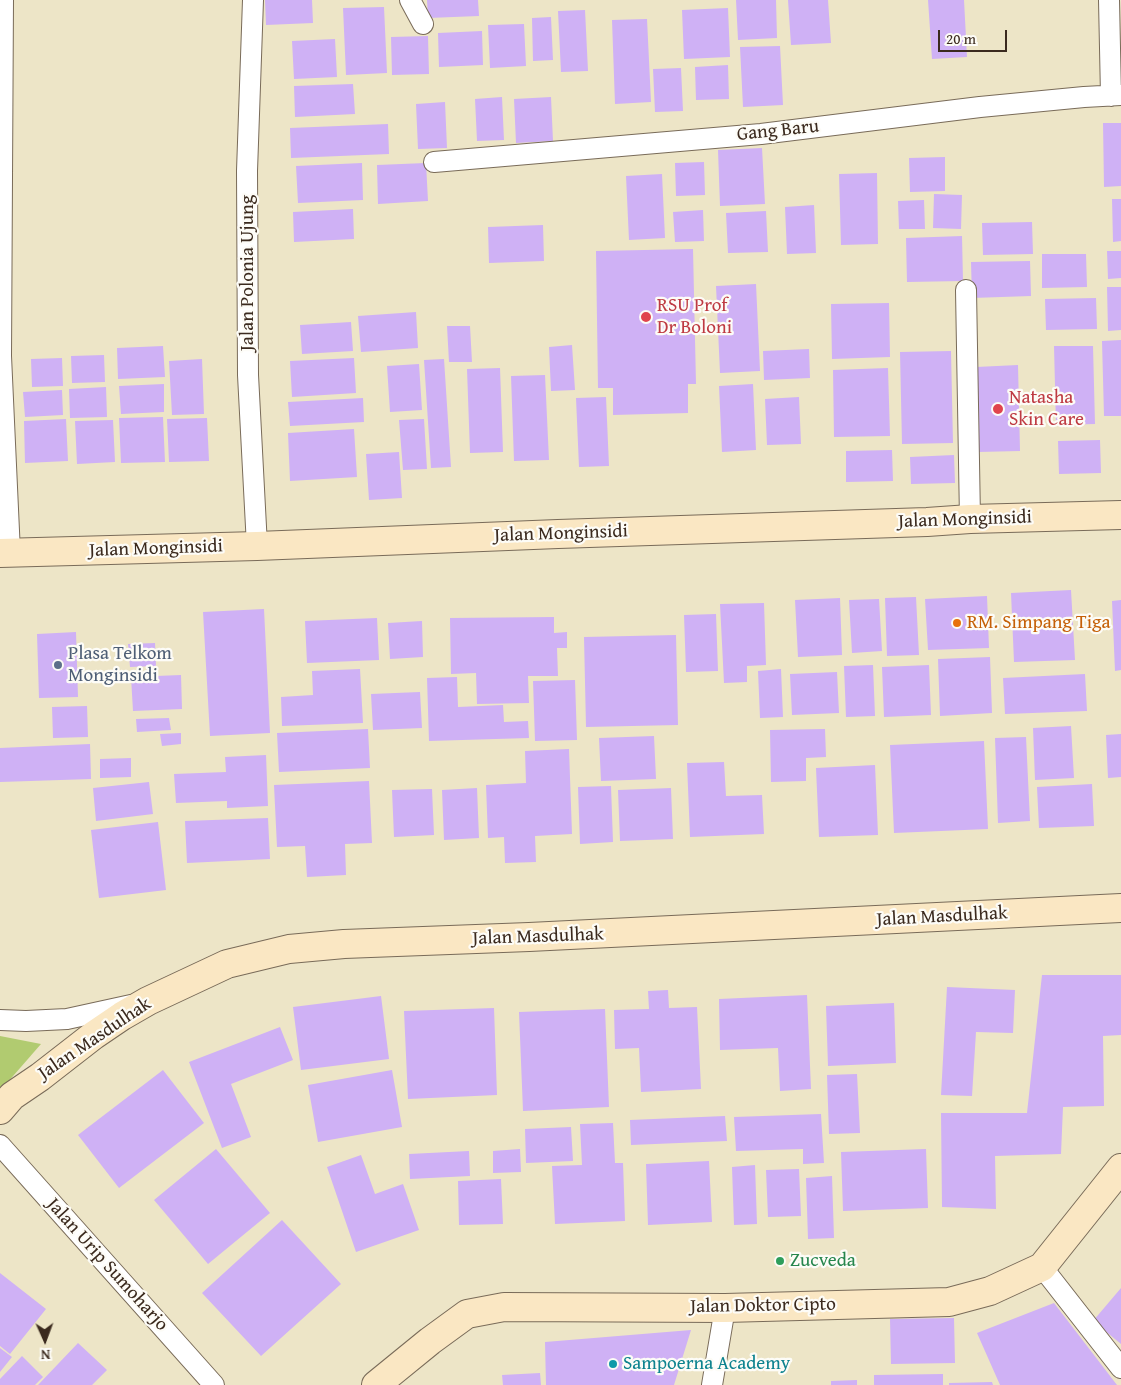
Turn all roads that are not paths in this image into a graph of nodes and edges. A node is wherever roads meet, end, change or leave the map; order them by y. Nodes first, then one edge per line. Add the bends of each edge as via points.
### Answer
1 (3, 0) edge
2 (253, 0) edge
3 (410, 0) edge
4 (1109, 0) edge
5 (423, 24) dead end
6 (1116, 96) edge
7 (434, 162) dead end
8 (966, 290) dead end
9 (1121, 515) edge
10 (970, 519) junction
11 (257, 546) junction
12 (5, 553) edge
13 (1121, 908) edge
14 (148, 1001) junction
15 (0, 1020) edge
16 (0, 1110) edge
17 (0, 1145) edge
18 (1121, 1168) edge
19 (1042, 1267) junction
20 (725, 1308) junction
21 (1121, 1368) edge
22 (214, 1385) edge
23 (376, 1385) edge
24 (712, 1385) edge

1 - 12 street via 1,356
2 - 11 street, Jalan Polonia Ujung via 247,258 248,376
3 - 5 street
4 - 6 street
6 - 7 street, Gang Baru via 980,107 762,134
8 - 10 street
9 - 10 street, Jalan Monginsidi
10 - 11 street, Jalan Monginsidi
11 - 12 street, Jalan Monginsidi
13 - 14 street, Jalan Masdulhak via 289,949 227,964
14 - 15 street via 67,1019
14 - 16 street, Jalan Masdulhak via 94,1035 12,1096
17 - 22 street, Jalan Urip Sumoharjo
18 - 19 street, Jalan Doktor Cipto
19 - 20 street, Jalan Doktor Cipto via 990,1291 949,1302
19 - 21 street
20 - 23 street, Jalan Doktor Cipto via 504,1307 467,1314
20 - 24 street

